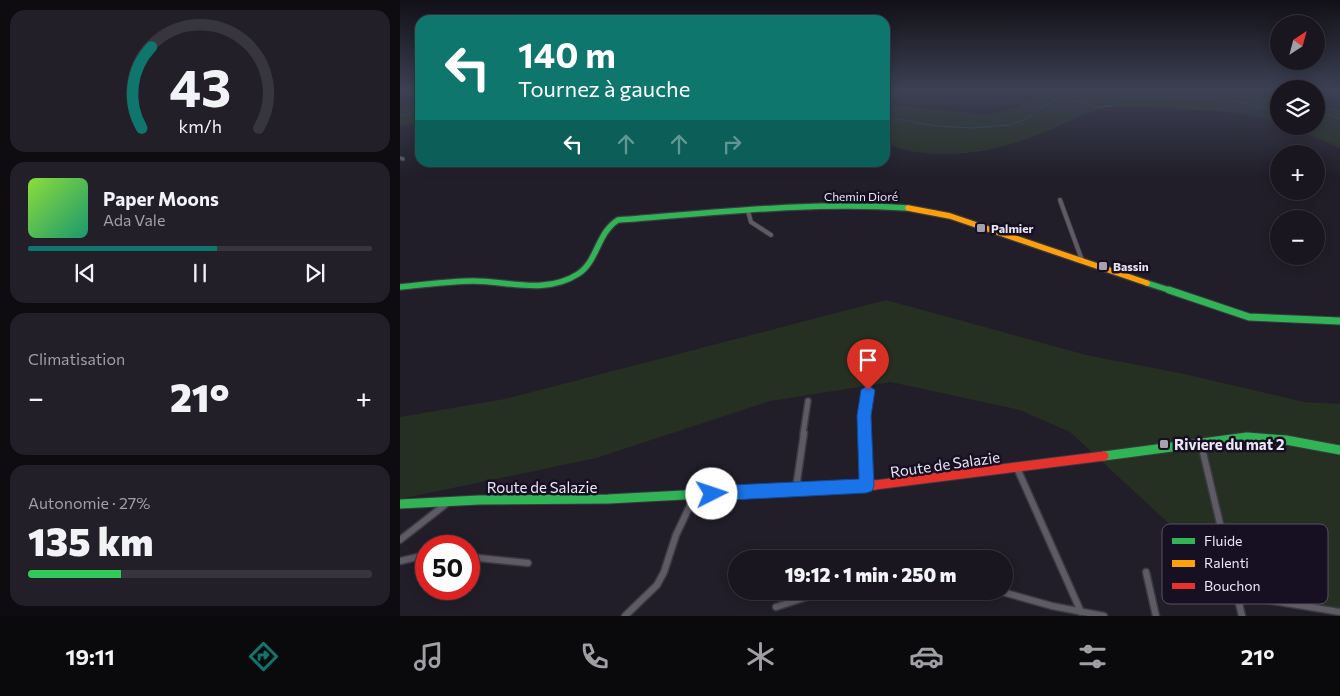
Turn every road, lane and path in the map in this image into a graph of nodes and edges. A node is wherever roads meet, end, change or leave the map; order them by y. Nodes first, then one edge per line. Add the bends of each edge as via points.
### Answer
1 (1060, 200) dead end
2 (748, 211) junction
3 (771, 235) dead end
4 (1082, 260) junction
5 (400, 288) edge
6 (1340, 321) edge
7 (868, 390) dead end
8 (808, 400) dead end
9 (1200, 442) junction
10 (1340, 450) edge
11 (1016, 467) junction
12 (866, 486) junction
13 (796, 488) junction
14 (695, 495) junction
15 (450, 500) junction
16 (400, 504) edge
17 (1220, 524) edge
18 (400, 540) edge
19 (415, 557) edge
20 (480, 558) edge
21 (400, 561) edge
22 (528, 563) dead end
23 (1146, 572) dead end
24 (1013, 595) edge
25 (797, 600) edge
26 (1292, 604) edge
27 (776, 607) dead end
28 (1081, 612) junction
29 (1340, 612) edge
30 (625, 616) edge
31 (1104, 616) edge
32 (1156, 616) edge

1 - 4 street
2 - 3 street via 751,222
2 - 4 street, Chemin Dioré via 837,206 919,208
2 - 5 street, Chemin Dioré via 613,221 603,229 589,267 574,277 545,286 526,288 480,280
4 - 6 street, Chemin Dioré via 1249,317
7 - 12 street via 864,416
8 - 13 street
9 - 10 street, Route de Salazie via 1247,437
9 - 11 street, Route de Salazie
9 - 17 street
11 - 12 street, Route de Salazie
11 - 28 street
12 - 13 street, Route de Salazie
13 - 14 street, Route de Salazie
14 - 15 street, Route de Salazie
14 - 30 street via 657,586
15 - 16 street, Route de Salazie
15 - 18 street
19 - 21 street
20 - 22 street
23 - 32 street
24 - 28 street
25 - 27 street
26 - 29 street
28 - 31 street

